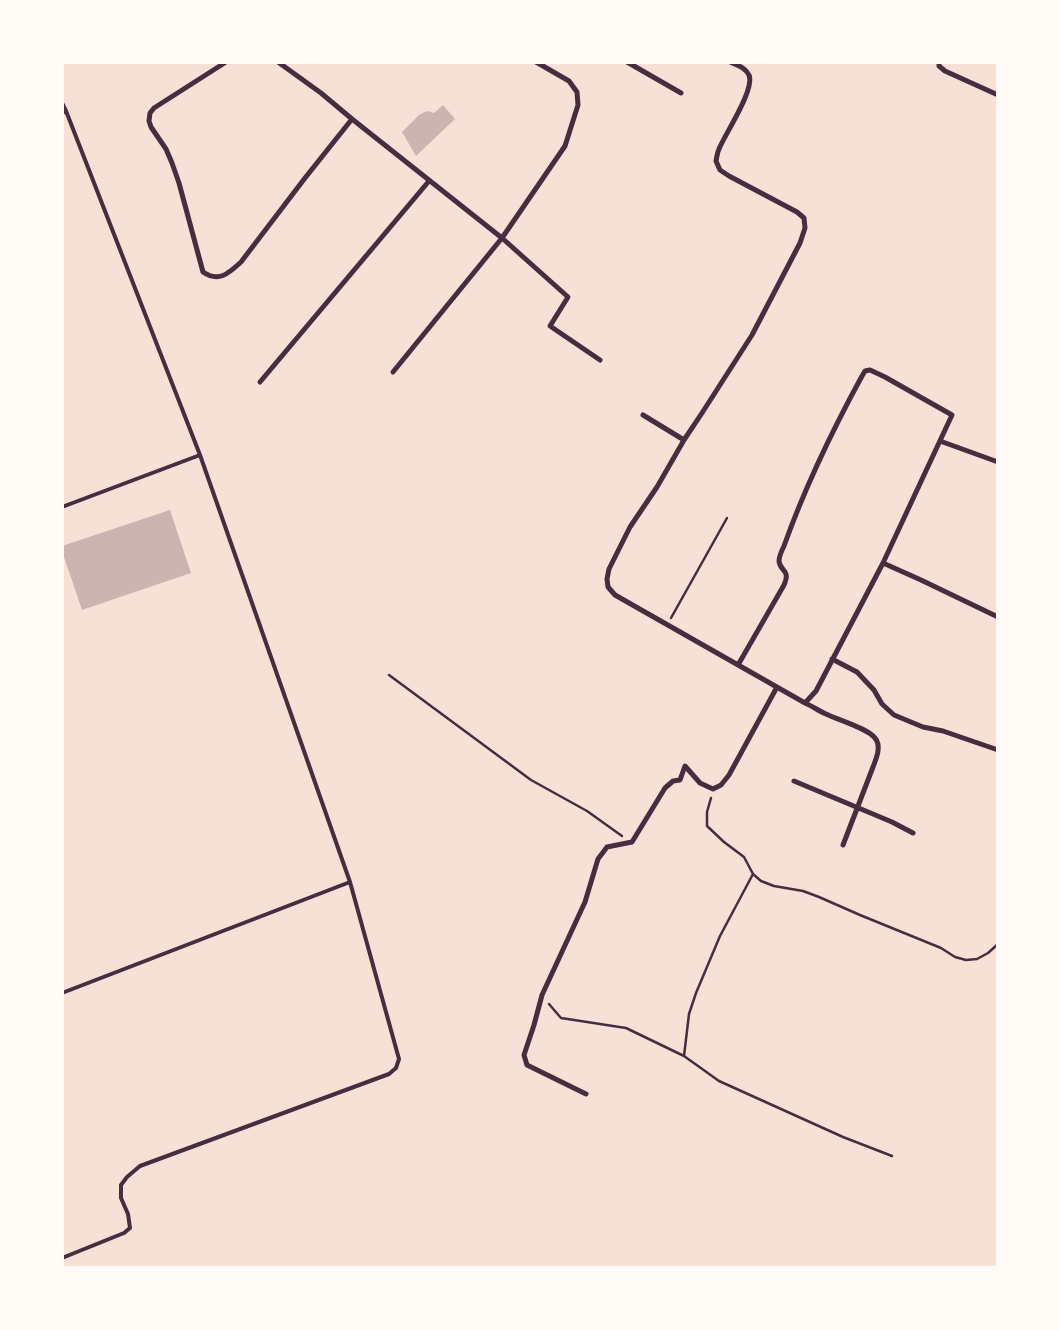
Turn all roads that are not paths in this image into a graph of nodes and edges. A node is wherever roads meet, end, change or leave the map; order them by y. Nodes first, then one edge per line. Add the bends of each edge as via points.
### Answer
1 (226, 62) edge
2 (278, 62) edge
3 (536, 62) edge
4 (627, 62) edge
5 (730, 62) edge
6 (939, 62) edge
7 (681, 93) dead end
8 (998, 96) edge
9 (62, 103) edge
10 (64, 112) edge
11 (352, 119) junction
12 (429, 181) junction
13 (502, 238) junction
14 (600, 360) dead end
15 (393, 372) dead end
16 (260, 382) dead end
17 (643, 416) dead end
18 (684, 440) junction
19 (940, 441) junction
20 (200, 455) junction
21 (998, 462) edge
22 (62, 507) edge
23 (882, 563) junction
24 (998, 617) edge
25 (832, 659) junction
26 (738, 665) junction
27 (777, 688) junction
28 (805, 703) junction
29 (998, 750) edge
30 (794, 781) dead end
31 (857, 808) junction
32 (913, 833) dead end
33 (843, 845) dead end
34 (350, 882) junction
35 (62, 993) edge
36 (586, 1094) dead end
37 (62, 1258) edge

1 - 11 street via 154,108 149,121 172,163 202,272 210,277 230,272 241,262
2 - 11 street
3 - 13 street via 569,81 577,92 578,105 566,146
4 - 7 street
5 - 18 street via 746,69 750,77 735,121 719,149 716,161 720,170 797,212 804,218 805,228 752,335
6 - 8 street via 945,71
9 - 10 lane
10 - 20 lane
11 - 12 street
12 - 13 street
12 - 16 street
13 - 14 street via 568,297 550,326
13 - 15 street
17 - 18 street
18 - 26 street via 609,568 608,587 615,595
19 - 21 street
19 - 23 street
19 - 26 street via 952,414 885,377 870,370 865,372 834,427 784,546 779,560 787,573 784,585
20 - 22 lane
20 - 34 lane
23 - 24 street
23 - 25 street
25 - 28 street via 816,691
25 - 29 street via 856,672 894,715
26 - 27 street
27 - 28 street
27 - 36 street via 721,785 714,790 700,783 685,766 680,780 665,788 632,842 607,847 598,859 585,902 542,995 524,1055 527,1065
28 - 31 street via 876,738 877,756
30 - 31 street
31 - 32 street
31 - 33 street
34 - 35 lane
34 - 37 lane via 399,1059 396,1068 389,1074 140,1166 122,1185 121,1198 130,1228

